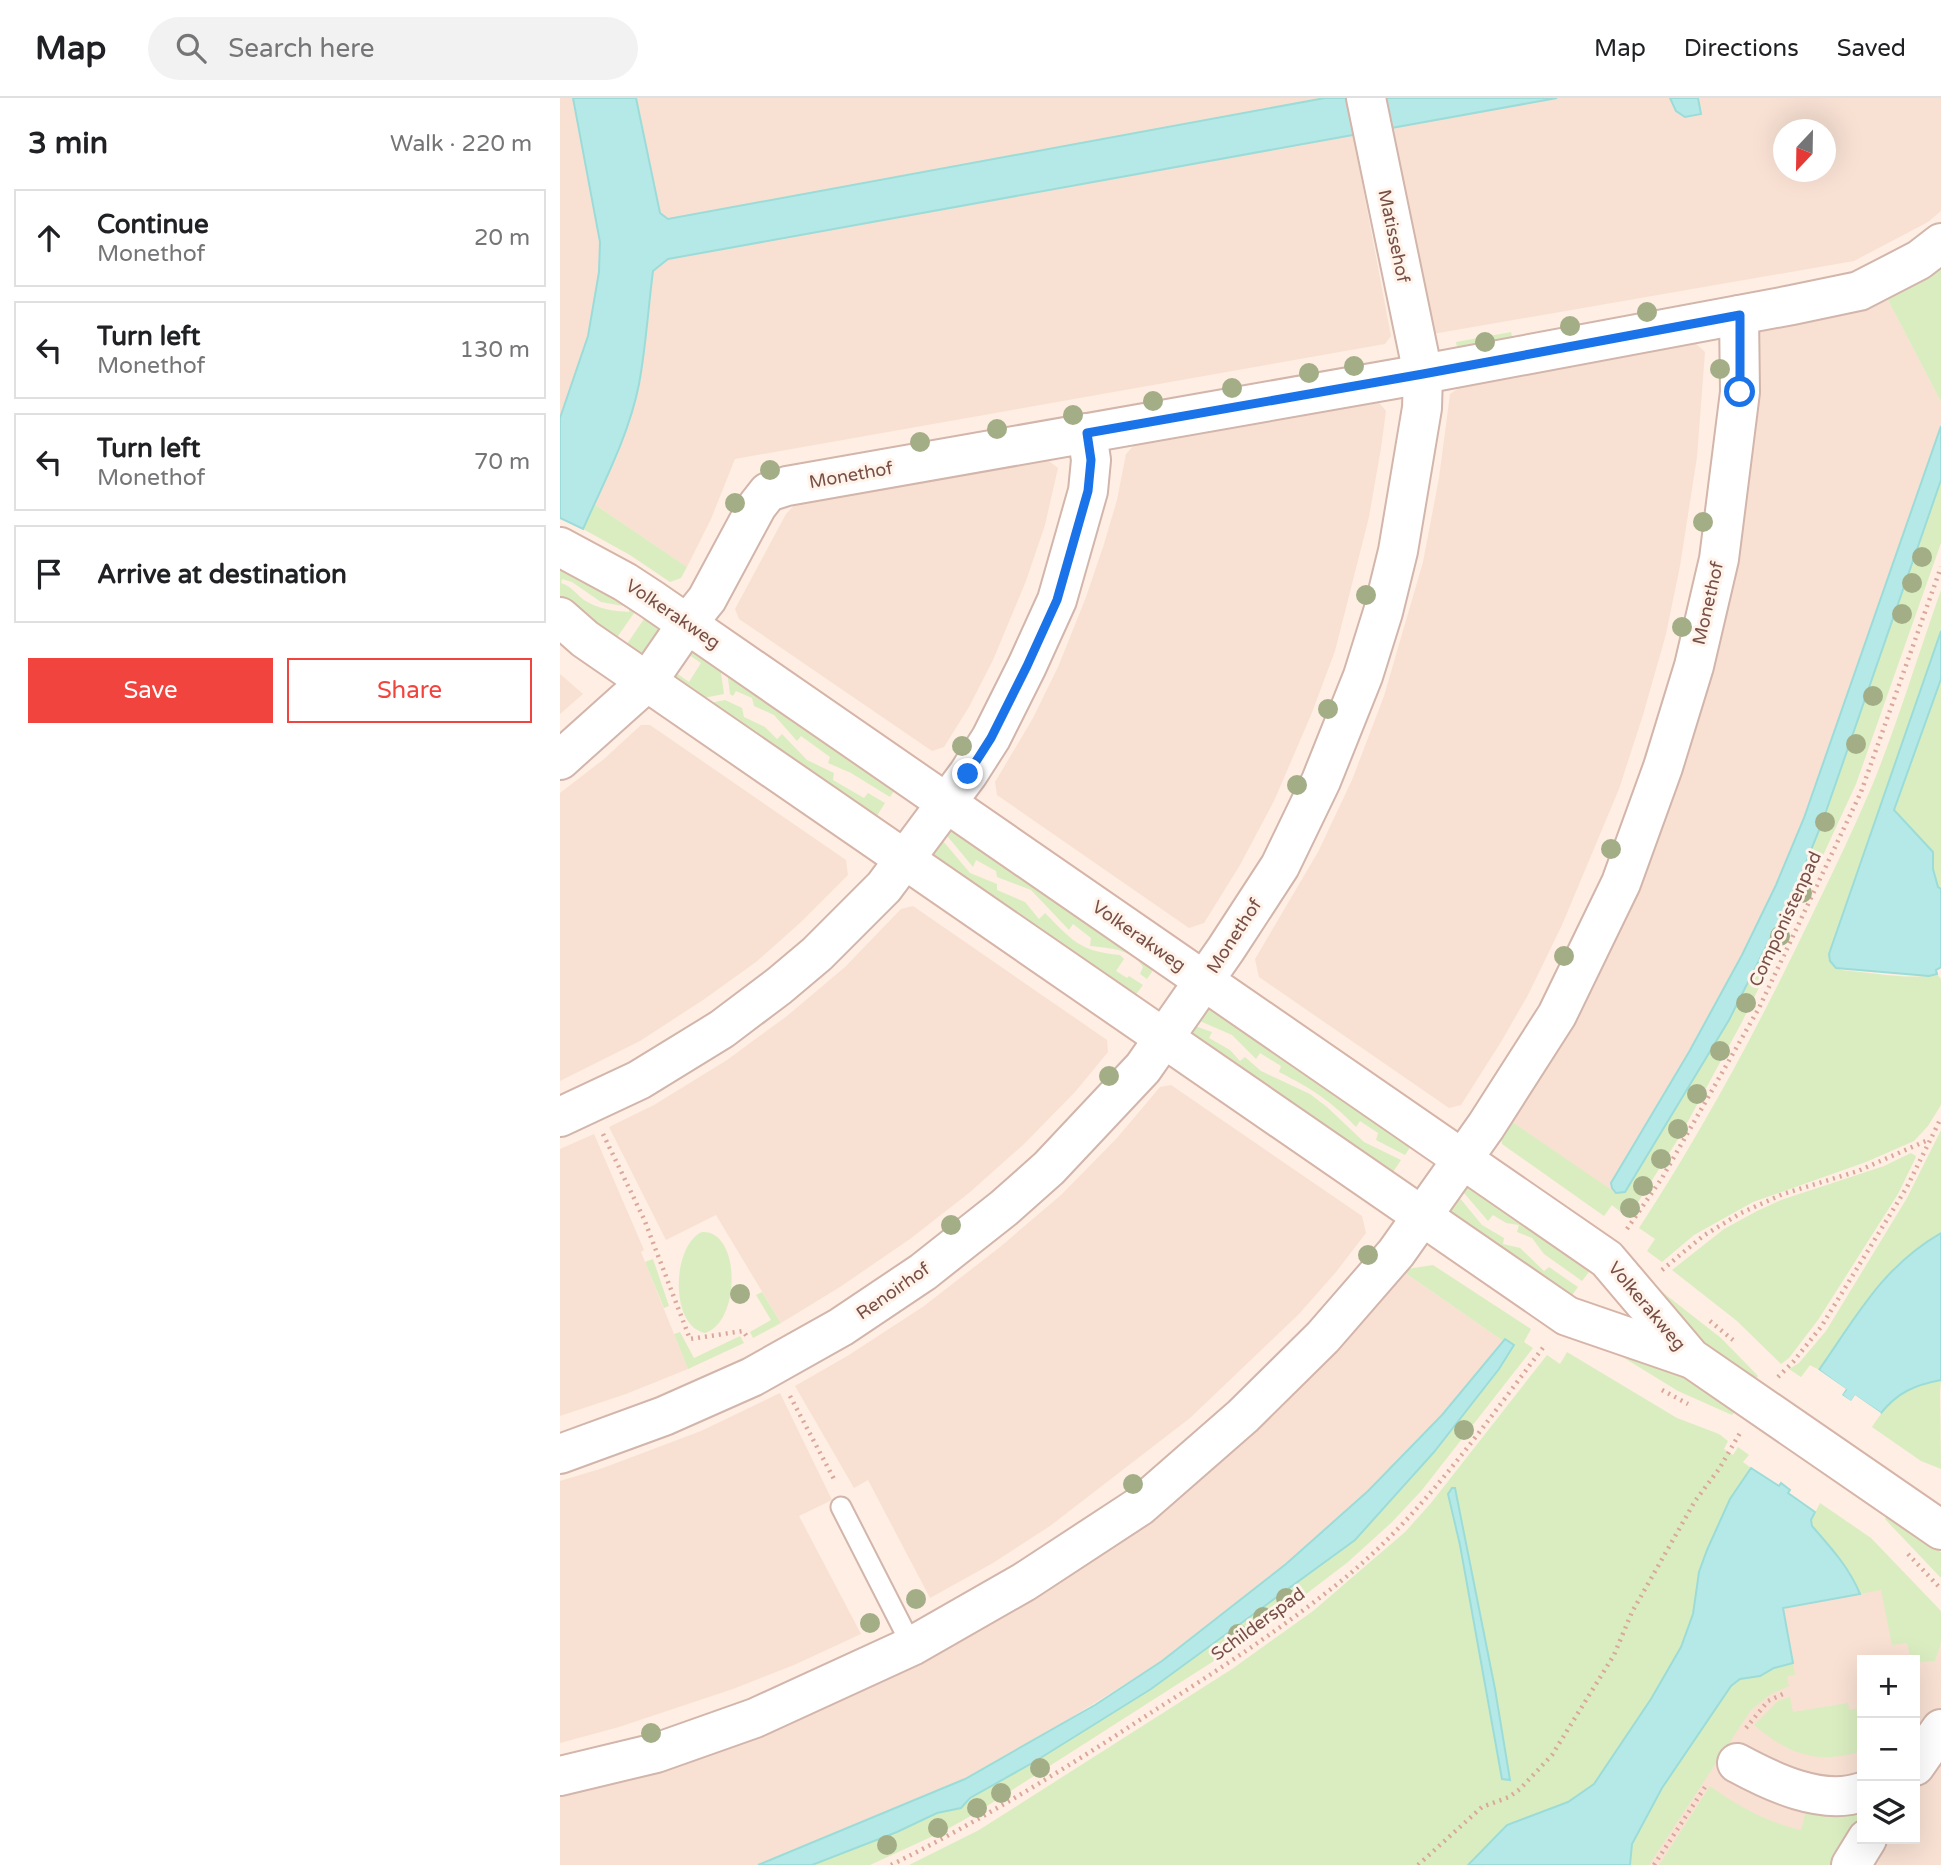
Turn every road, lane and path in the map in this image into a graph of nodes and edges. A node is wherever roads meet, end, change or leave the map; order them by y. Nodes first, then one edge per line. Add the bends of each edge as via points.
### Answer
1 (1370, 115) edge
2 (1941, 243) edge
3 (1740, 315) junction
4 (1423, 374) junction
5 (1087, 433) junction
6 (564, 549) edge
7 (1941, 568) edge
8 (560, 617) edge
9 (687, 624) junction
10 (647, 682) junction
11 (560, 760) edge
12 (946, 803) junction
13 (905, 859) junction
14 (1204, 981) junction
15 (1164, 1038) junction
16 (574, 1111) edge
17 (1941, 1118) edge
18 (1929, 1140) junction
19 (1463, 1160) junction
20 (1422, 1216) junction
21 (1607, 1259) junction
22 (1660, 1272) dead end
23 (1567, 1316) junction
24 (1691, 1359) junction
25 (774, 1366) junction
26 (1766, 1410) junction
27 (560, 1454) edge
28 (841, 1507) joint
29 (1941, 1530) edge
30 (912, 1646) junction
31 (1941, 1729) edge
32 (1920, 1759) edge
33 (1737, 1763) dead end
34 (560, 1776) edge
35 (1857, 1794) edge
36 (1864, 1844) edge
37 (891, 1865) edge
38 (1418, 1865) edge
39 (1851, 1865) edge

1 - 4 street, Matissehof
2 - 3 street via 1919,260 1859,290
3 - 4 street, Monethof
3 - 19 street, Monethof via 1740,392 1718,559 1694,666 1664,767 1621,883 1556,1015
4 - 5 street, Monethof
4 - 14 street, Monethof via 1422,408 1398,551 1363,676 1321,781 1280,866
5 - 9 street, Monethof via 768,492 708,599
5 - 12 street via 1091,460 1088,491 1057,600 991,738
6 - 9 street, Volkerakweg via 625,582
7 - 21 path, Componistenpad via 1861,792 1759,1007 1662,1178
8 - 10 street, Volkerakweg
9 - 10 street, Monethof
9 - 12 street, Volkerakweg
10 - 11 street
10 - 13 street, Volkerakweg
12 - 13 street
12 - 14 street, Volkerakweg
13 - 15 street, Volkerakweg
13 - 16 street via 884,887 779,986 722,1029 639,1080
14 - 15 street, Monethof
14 - 19 street, Volkerakweg
15 - 20 street, Volkerakweg
15 - 25 street, Renoirhof via 1093,1123 1004,1208 923,1272
16 - 25 path via 644,1219 690,1339 743,1331
17 - 18 path
18 - 22 path via 1741,1213 1703,1236
18 - 26 path via 1908,1187 1821,1327 1774,1380
19 - 20 street, Monethof
19 - 21 street, Volkerakweg
20 - 23 street, Volkerakweg
20 - 30 street via 1396,1254 1323,1337 1243,1416 1140,1506 1024,1582
21 - 24 street, Volkerakweg
23 - 24 street, Volkerakweg
23 - 37 path, Schilderspad via 1462,1455 1409,1516 1347,1576 1239,1656 1125,1730 957,1831
24 - 26 street, Volkerakweg
25 - 27 street, Renoirhof via 664,1416
25 - 28 path via 837,1484
26 - 29 street, Volkerakweg
26 - 38 path via 1688,1513 1632,1612 1614,1655 1552,1755 1520,1789 1482,1807
28 - 30 lane
30 - 34 street via 755,1718 656,1753
31 - 32 street
33 - 35 street via 1769,1781 1808,1793
36 - 39 street

